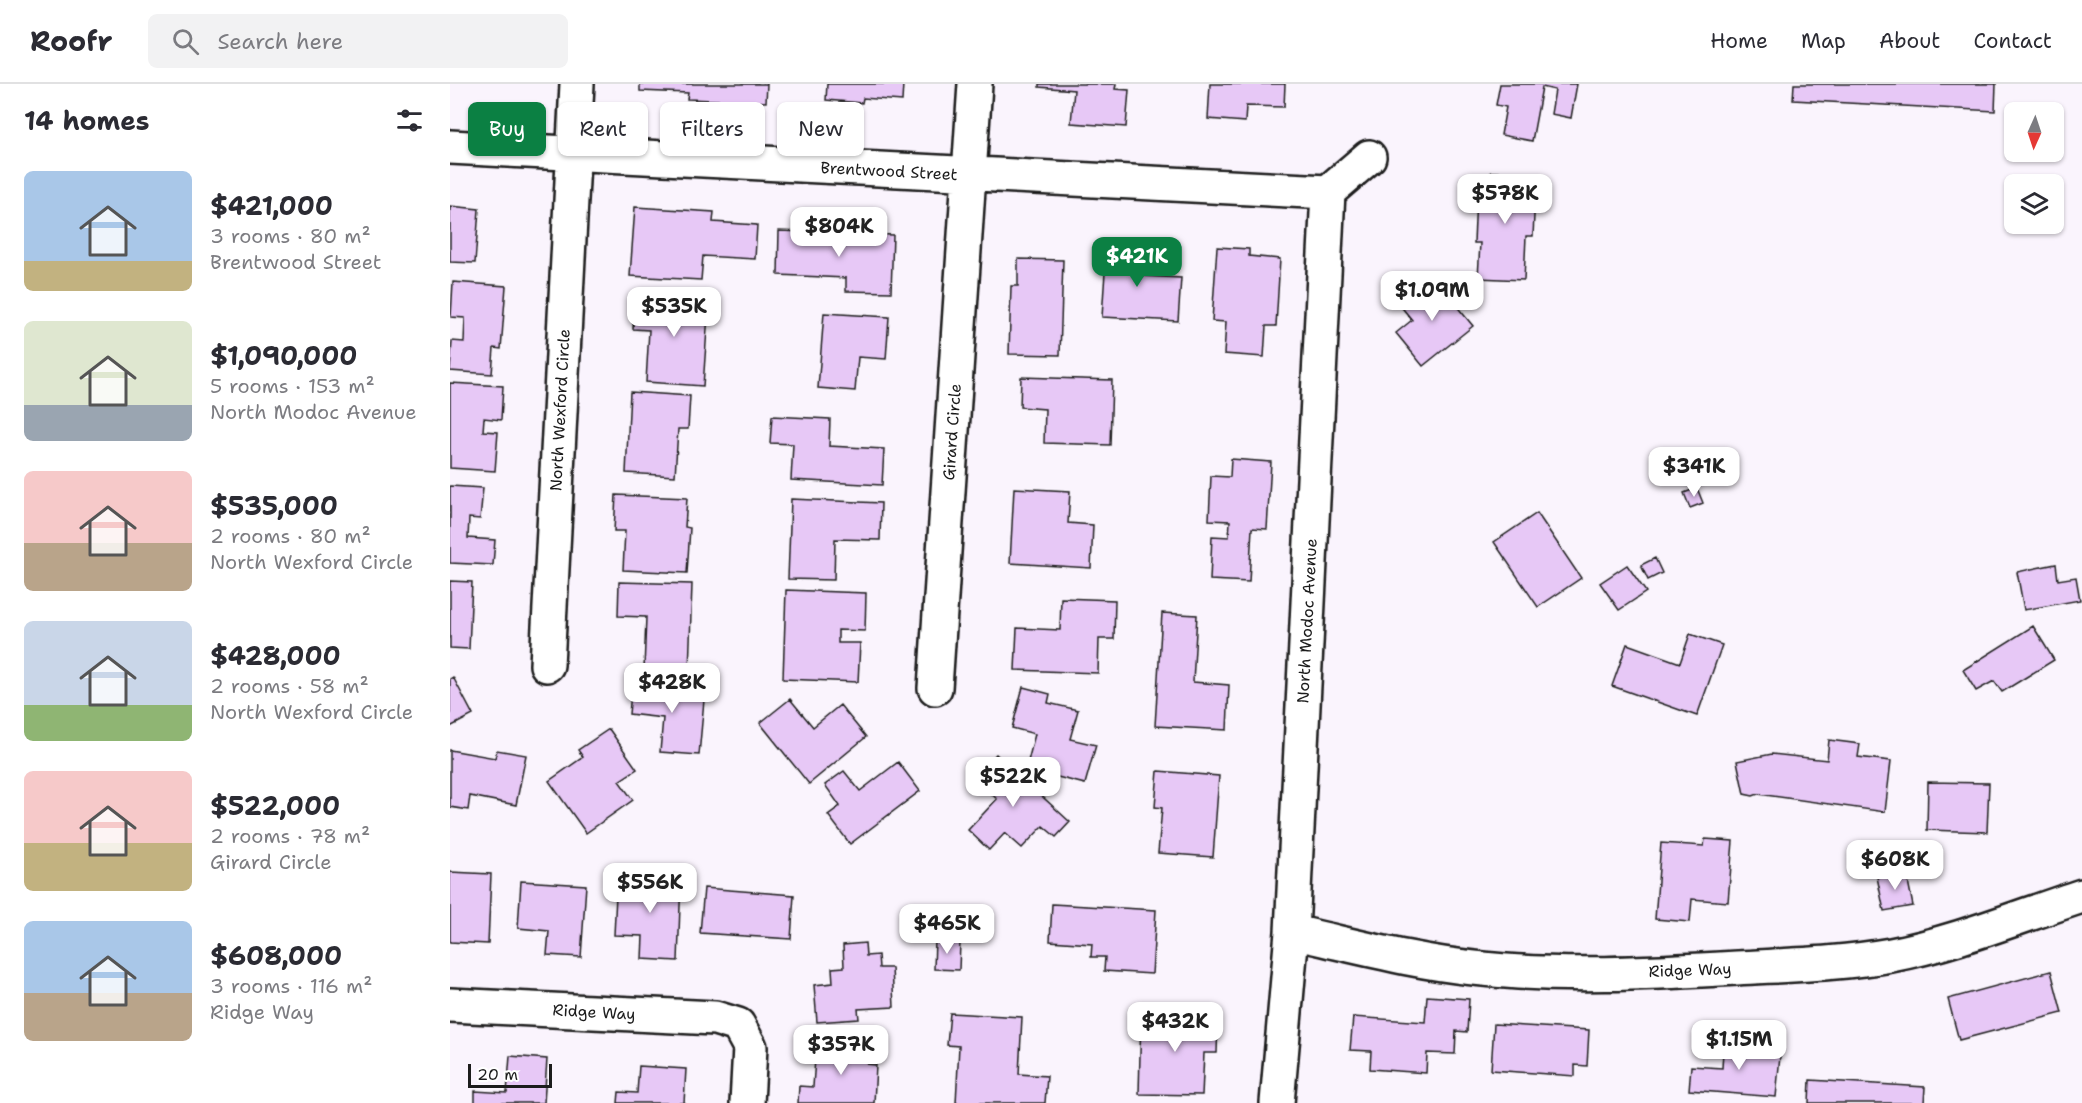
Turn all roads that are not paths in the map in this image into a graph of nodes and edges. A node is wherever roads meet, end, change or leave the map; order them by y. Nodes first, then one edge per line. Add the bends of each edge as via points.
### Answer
1 (577, 84) edge
2 (975, 84) edge
3 (576, 102) edge
4 (450, 147) edge
5 (558, 153) edge
6 (573, 156) edge
7 (611, 156) edge
8 (1369, 157) dead end
9 (969, 175) junction
10 (1328, 192) junction
11 (547, 665) dead end
12 (935, 688) dead end
13 (2082, 896) edge
14 (1292, 932) junction
15 (450, 1005) edge
16 (747, 1103) edge
17 (1277, 1103) edge

1 - 3 street, North Wexford Circle
2 - 9 street, Girard Circle
4 - 5 street, Brentwood Street
6 - 11 street, North Wexford Circle
7 - 9 street, Brentwood Street
8 - 10 street
9 - 10 street, Brentwood Street
9 - 12 street, Girard Circle
10 - 14 street, North Modoc Avenue
13 - 14 street, Ridge Way via 1892,955 1692,971 1537,974 1473,968 1401,957
14 - 17 street, North Modoc Avenue
15 - 16 street, Ridge Way via 715,1018 738,1025 750,1047

